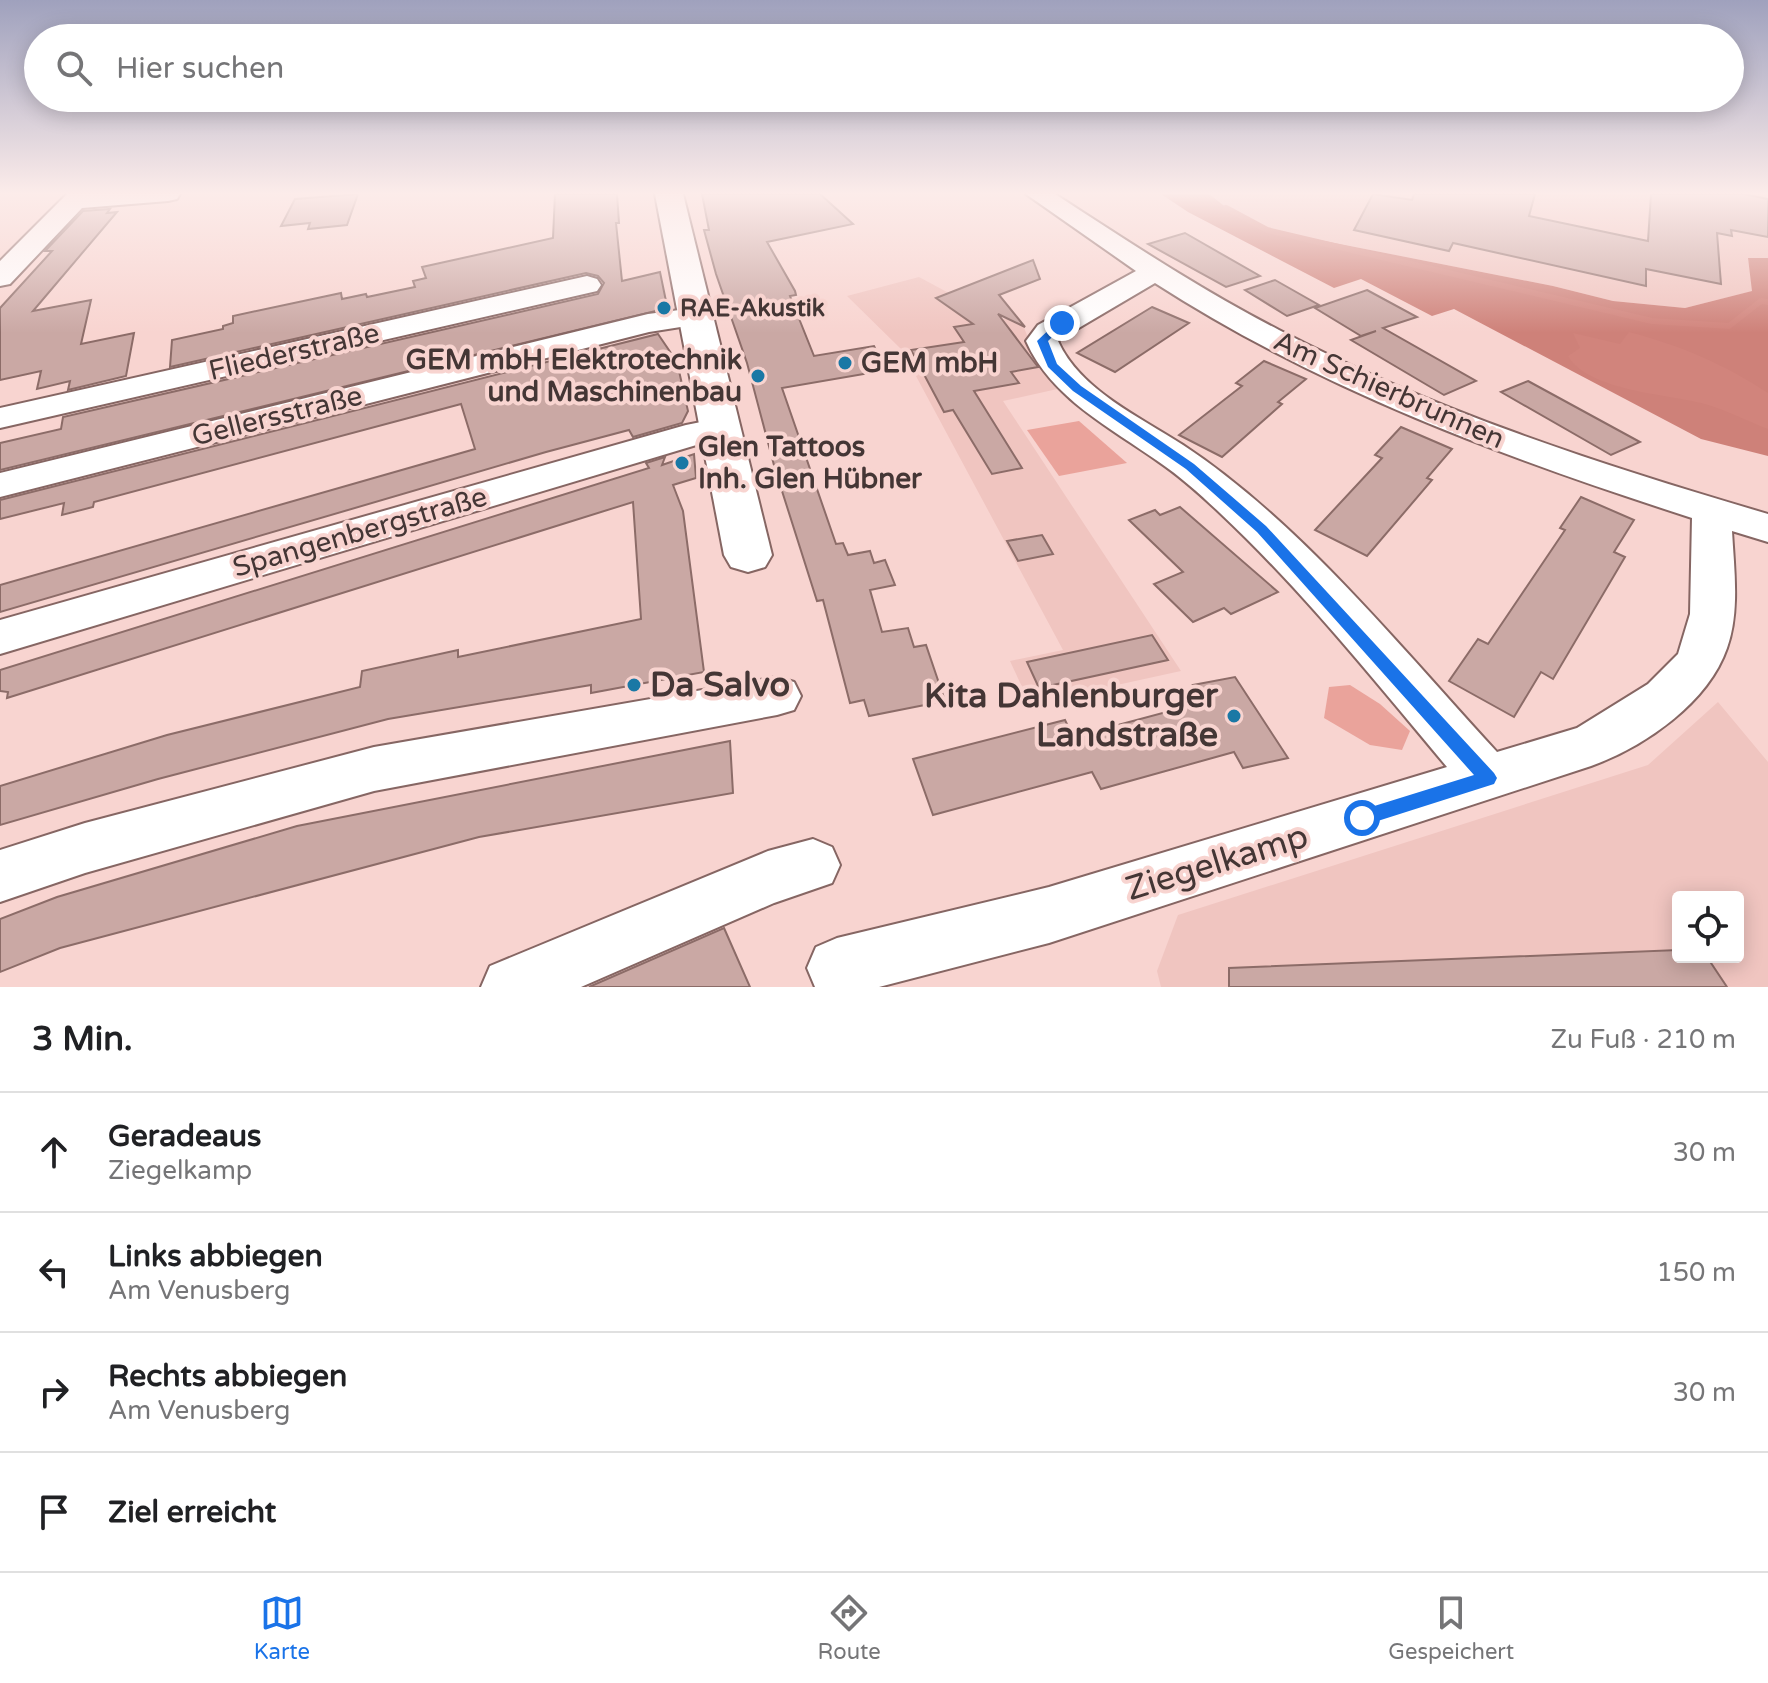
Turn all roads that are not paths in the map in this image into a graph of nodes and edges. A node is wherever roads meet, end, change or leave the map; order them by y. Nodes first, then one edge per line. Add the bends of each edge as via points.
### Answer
1 (34, 240) edge
2 (679, 240) edge
3 (1108, 240) edge
4 (4, 268) edge
5 (1158, 273) junction
6 (587, 285) dead end
7 (695, 317) junction
8 (0, 418) edge
9 (721, 429) junction
10 (0, 485) edge
11 (1712, 512) junction
12 (1768, 528) edge
13 (748, 555) dead end
14 (0, 637) edge
15 (777, 696) dead end
16 (1488, 778) junction
17 (813, 865) dead end
18 (0, 876) edge
19 (837, 968) dead end
20 (511, 987) edge

1 - 4 street
2 - 7 main road
3 - 5 street, Am Schierbrunnen
5 - 11 street, Am Schierbrunnen via 1271,339 1387,394 1543,455
5 - 16 street via 1049,332 1042,341 1052,365 1190,467 1262,529
6 - 8 street, Fliederstraße
7 - 9 main road
7 - 10 street, Gellersstraße via 648,323
9 - 13 main road
9 - 14 street, Spangenbergstraße
11 - 12 street, Am Schierbrunnen
11 - 16 street, Ziegelkamp via 1710,630 1686,677 1651,709 1591,745
15 - 18 street via 374,769
16 - 19 street, Ziegelkamp via 1049,915
17 - 20 street via 768,878

